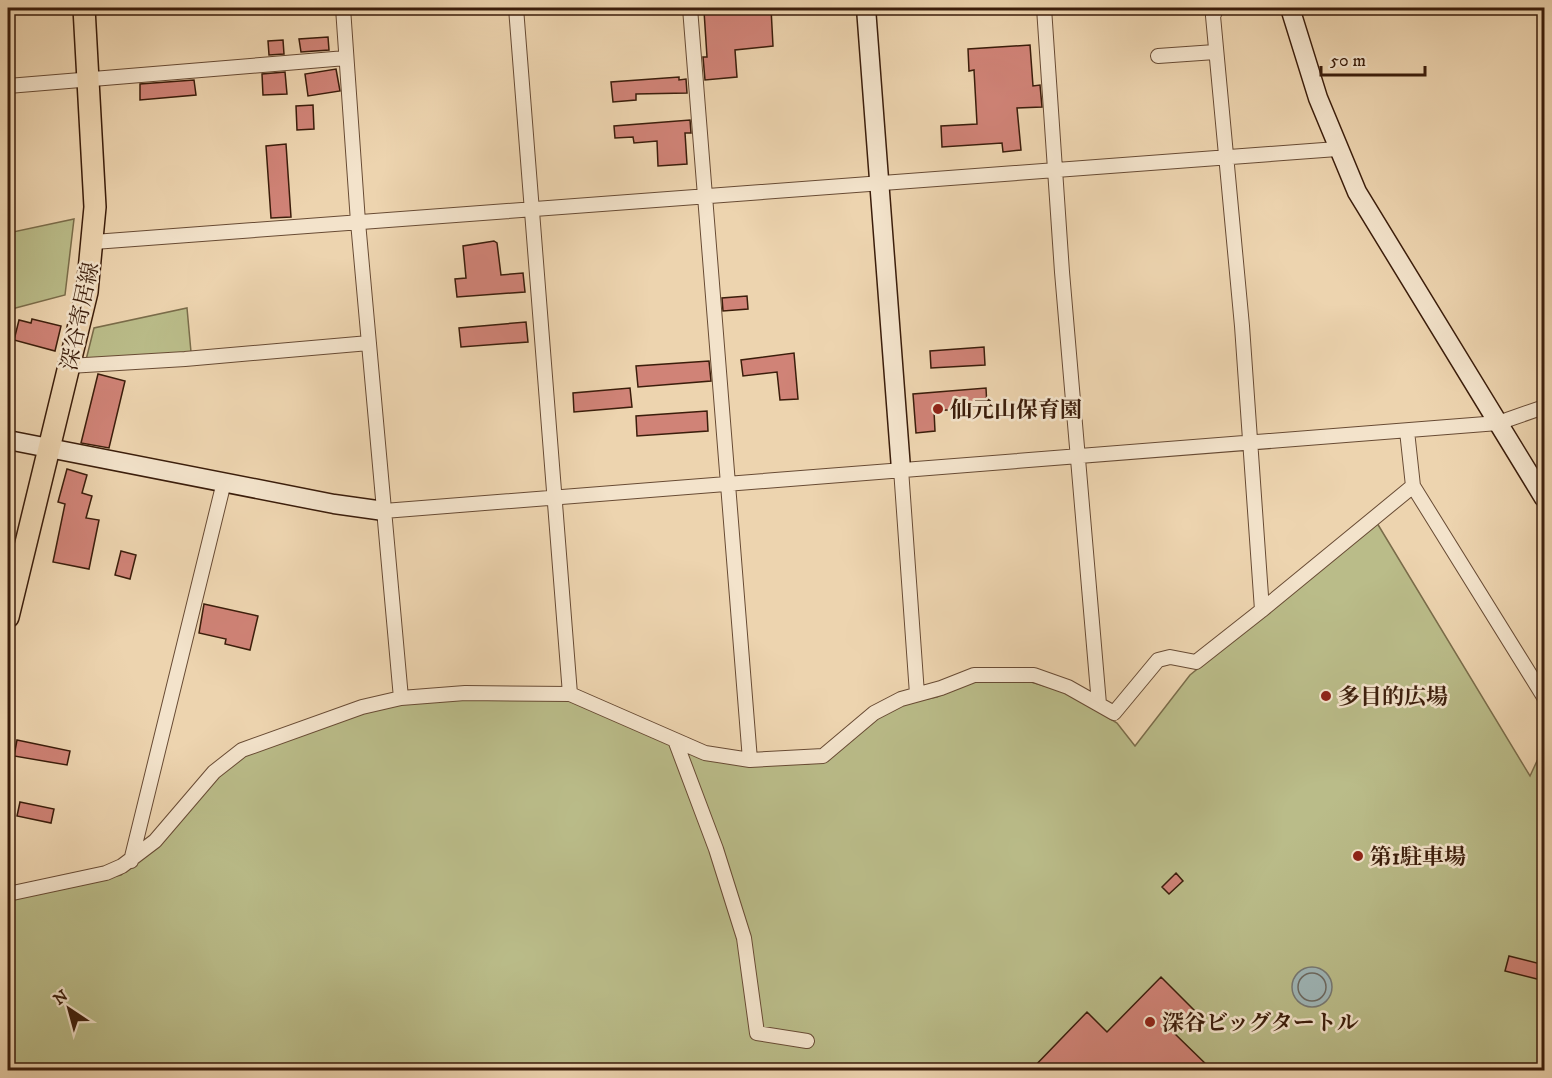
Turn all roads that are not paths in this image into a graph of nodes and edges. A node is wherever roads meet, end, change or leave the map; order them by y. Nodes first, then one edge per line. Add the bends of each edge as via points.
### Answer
1 (84, 8) edge
2 (343, 8) edge
3 (516, 8) edge
4 (690, 8) edge
5 (866, 8) edge
6 (1044, 8) edge
7 (1214, 8) edge
8 (1290, 8) edge
9 (1215, 52) junction
10 (1158, 56) dead end
11 (346, 58) junction
12 (87, 79) junction
13 (8, 86) edge
14 (1337, 149) junction
15 (1227, 156) junction
16 (1054, 170) junction
17 (879, 185) junction
18 (704, 195) junction
19 (531, 209) junction
20 (358, 222) junction
21 (94, 242) junction
22 (369, 343) junction
23 (69, 366) junction
24 (1545, 407) edge
25 (1498, 423) junction
26 (1407, 431) junction
27 (8, 440) edge
28 (1250, 444) junction
29 (49, 448) junction
30 (1079, 457) junction
31 (901, 470) junction
32 (224, 482) junction
33 (727, 485) junction
34 (1413, 486) junction
35 (555, 497) junction
36 (1545, 498) edge
37 (384, 511) junction
38 (1262, 610) junction
39 (8, 617) edge
40 (570, 694) junction
41 (917, 694) junction
42 (1545, 697) edge
43 (401, 698) junction
44 (1099, 704) junction
45 (675, 740) junction
46 (750, 760) junction
47 (131, 861) junction
48 (8, 894) edge
49 (807, 1041) dead end

1 - 12 main road, 深谷寄居線
2 - 11 street
3 - 19 street
4 - 18 street
5 - 17 street
6 - 16 street
7 - 9 street
8 - 14 street
9 - 10 street
9 - 15 street
11 - 12 street
11 - 20 street
12 - 13 street
12 - 21 main road, 深谷寄居線
14 - 15 street
14 - 25 street via 1385,242
15 - 16 street
15 - 28 street
16 - 17 street
16 - 30 street
17 - 18 street
17 - 31 street
18 - 19 street
18 - 33 street
19 - 20 street
19 - 35 street
20 - 21 street
20 - 22 street
21 - 23 main road, 深谷寄居線 via 87,292
22 - 23 street
22 - 37 street
23 - 29 main road, 深谷寄居線
24 - 25 street
25 - 26 street
25 - 36 street
26 - 28 street
26 - 34 street
27 - 29 street
28 - 30 street
28 - 38 street
29 - 32 street
29 - 39 main road, 深谷寄居線
30 - 31 street
30 - 44 street
31 - 33 street
31 - 41 street
32 - 37 street
32 - 47 street
33 - 35 street
33 - 46 street
34 - 38 street
34 - 42 street
35 - 37 street
35 - 40 street
37 - 43 street
38 - 44 street via 1196,662 1170,657 1158,660 1114,713
40 - 43 street via 465,693
40 - 45 street
41 - 44 street via 974,675 1034,675
41 - 46 street via 874,713 822,756
43 - 47 street via 362,706 242,750 214,772 155,841
45 - 46 street via 705,753
45 - 49 street via 744,938 757,1033
47 - 48 street via 106,873

